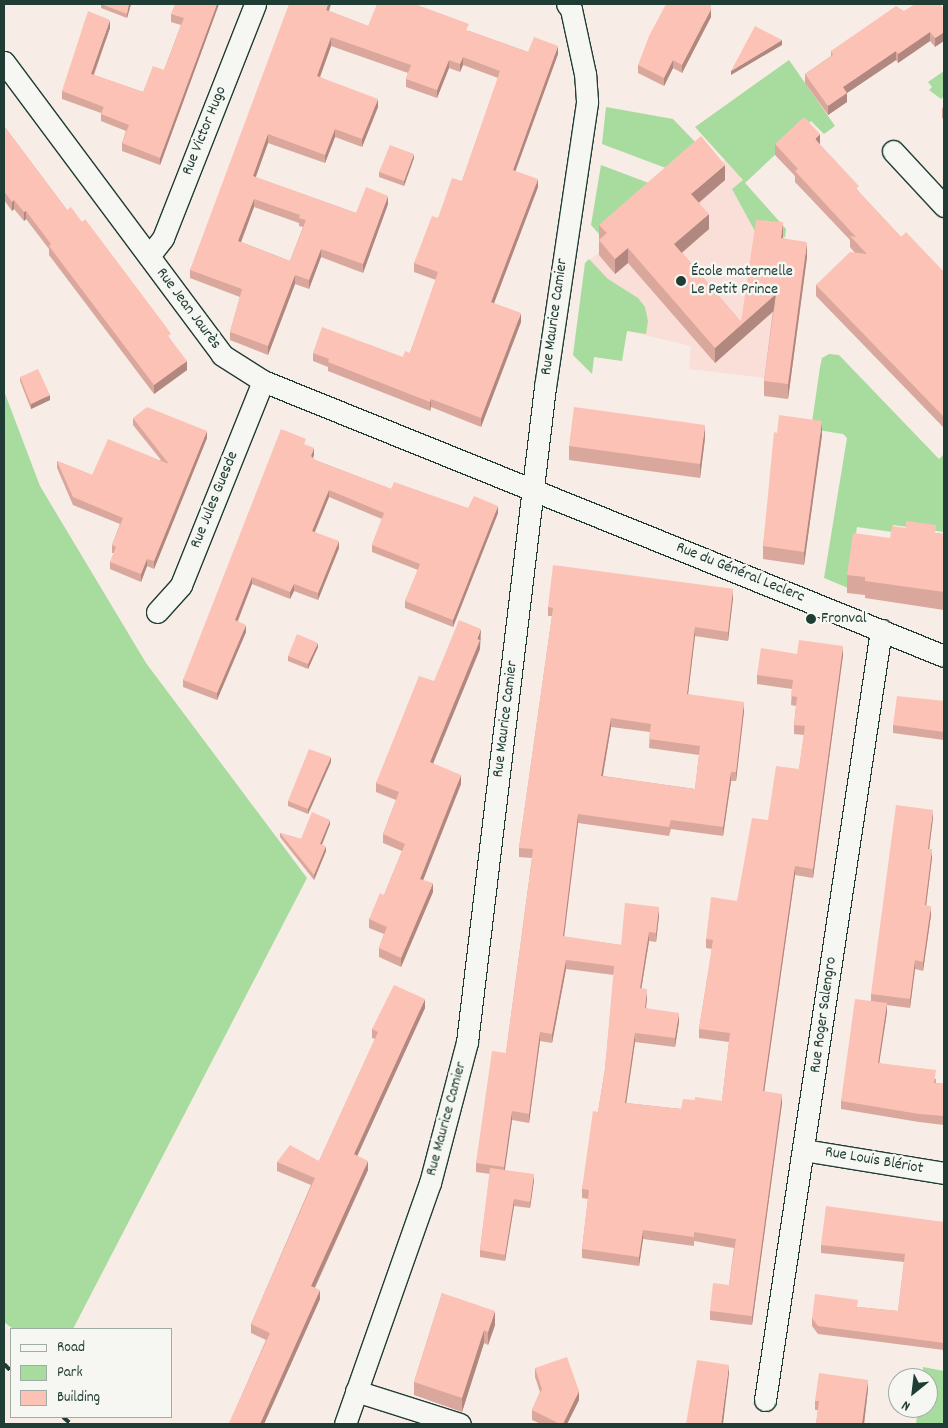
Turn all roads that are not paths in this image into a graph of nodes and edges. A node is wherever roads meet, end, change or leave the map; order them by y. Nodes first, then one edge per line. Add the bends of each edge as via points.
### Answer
1 (255, 4) edge
2 (572, 5) edge
3 (4, 62) edge
4 (893, 151) dead end
5 (944, 206) edge
6 (149, 256) junction
7 (263, 381) junction
8 (535, 491) junction
9 (157, 612) dead end
10 (881, 630) junction
11 (944, 656) edge
12 (804, 1150) junction
13 (944, 1173) edge
14 (356, 1391) junction
15 (765, 1400) dead end
16 (345, 1424) edge
17 (460, 1424) edge

1 - 6 street, Rue Victor Hugo via 162,238
2 - 8 street, Rue Maurice Camier via 587,101 545,387
3 - 6 street, Rue Jean Jaurès
4 - 5 street
6 - 7 street, Rue Jean Jaurès via 222,356
7 - 8 street, Rue Jean Jaurès
7 - 9 street, Rue Jules Guesde via 181,585
8 - 10 street, Rue du Général Leclerc
8 - 14 street, Rue Maurice Camier via 467,1042 430,1183
10 - 11 street, Rue du Général Leclerc
10 - 12 street, Rue Roger Salengro
12 - 13 street, Rue Louis Blériot
12 - 15 street, Rue Roger Salengro
14 - 16 street, Rue Maurice Camier
14 - 17 street

